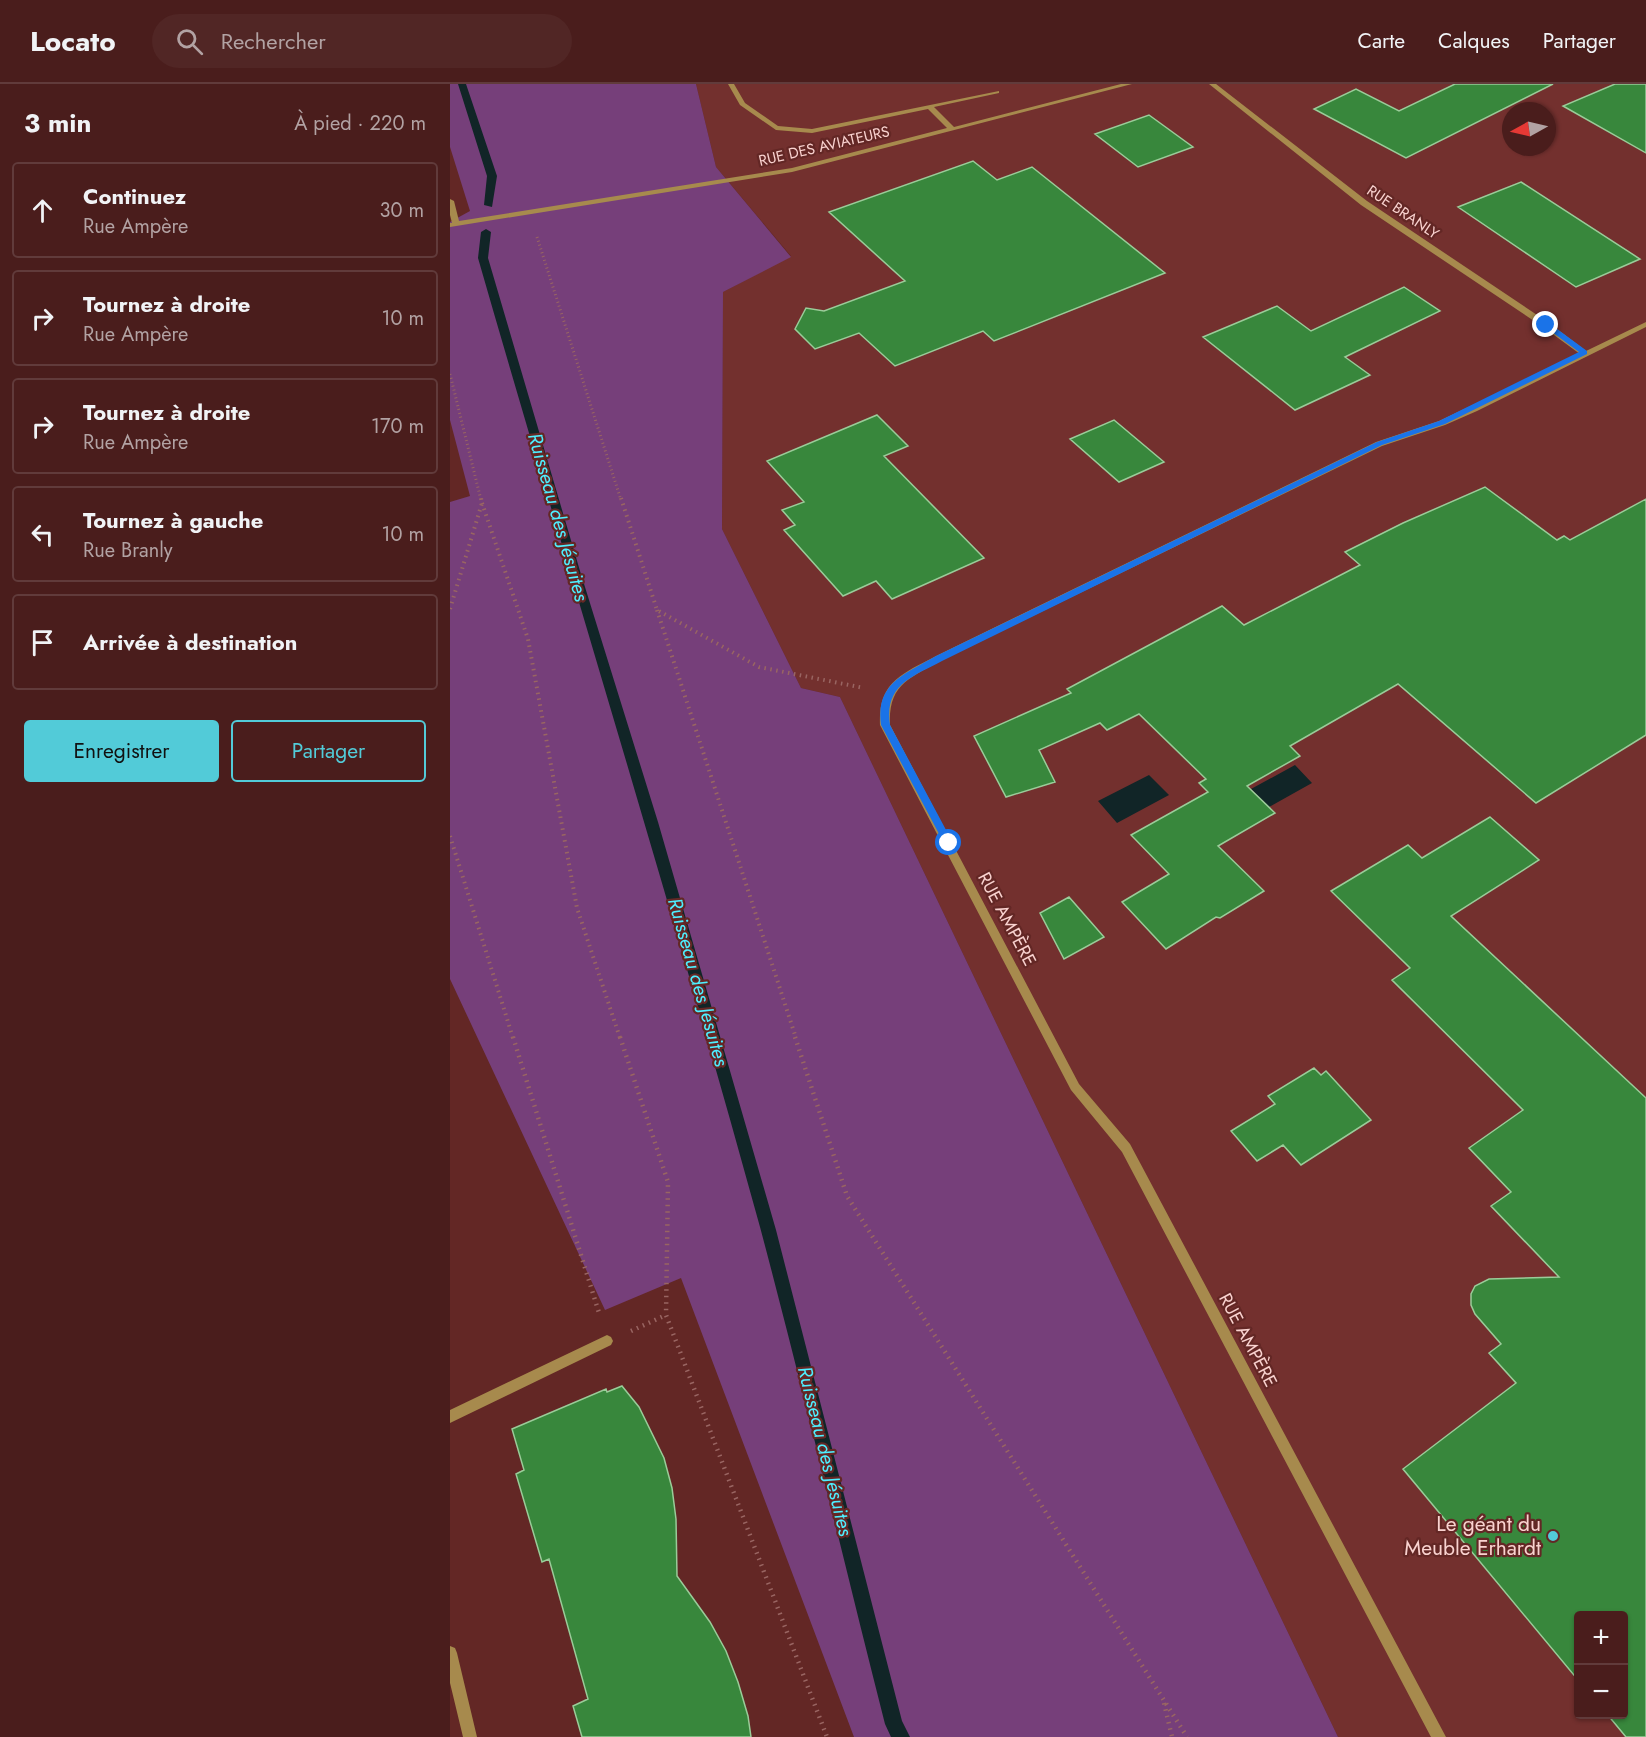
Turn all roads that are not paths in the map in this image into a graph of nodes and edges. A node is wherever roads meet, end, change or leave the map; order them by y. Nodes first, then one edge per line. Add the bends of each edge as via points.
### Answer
1 (731, 84) edge
2 (1129, 84) edge
3 (1212, 84) edge
4 (997, 92) dead end
5 (929, 106) junction
6 (952, 129) junction
7 (450, 201) edge
8 (453, 224) edge
9 (1646, 324) edge
10 (1584, 352) junction
11 (607, 1341) road end
12 (450, 1418) edge
13 (450, 1653) edge
14 (470, 1737) edge
15 (1439, 1737) edge

1 - 5 street via 741,104 776,128 812,131
2 - 6 street, RUE DES AVIATEURS
3 - 10 street, RUE BRANLY via 1364,203
4 - 5 street
5 - 6 street
6 - 8 street, RUE DES AVIATEURS via 792,170
7 - 8 street
9 - 10 street
10 - 15 street, RUE AMPÈRE via 1453,418 1379,444 950,653 901,680 888,693 883,709 885,725 1076,1087 1126,1148
11 - 12 street
13 - 14 street

